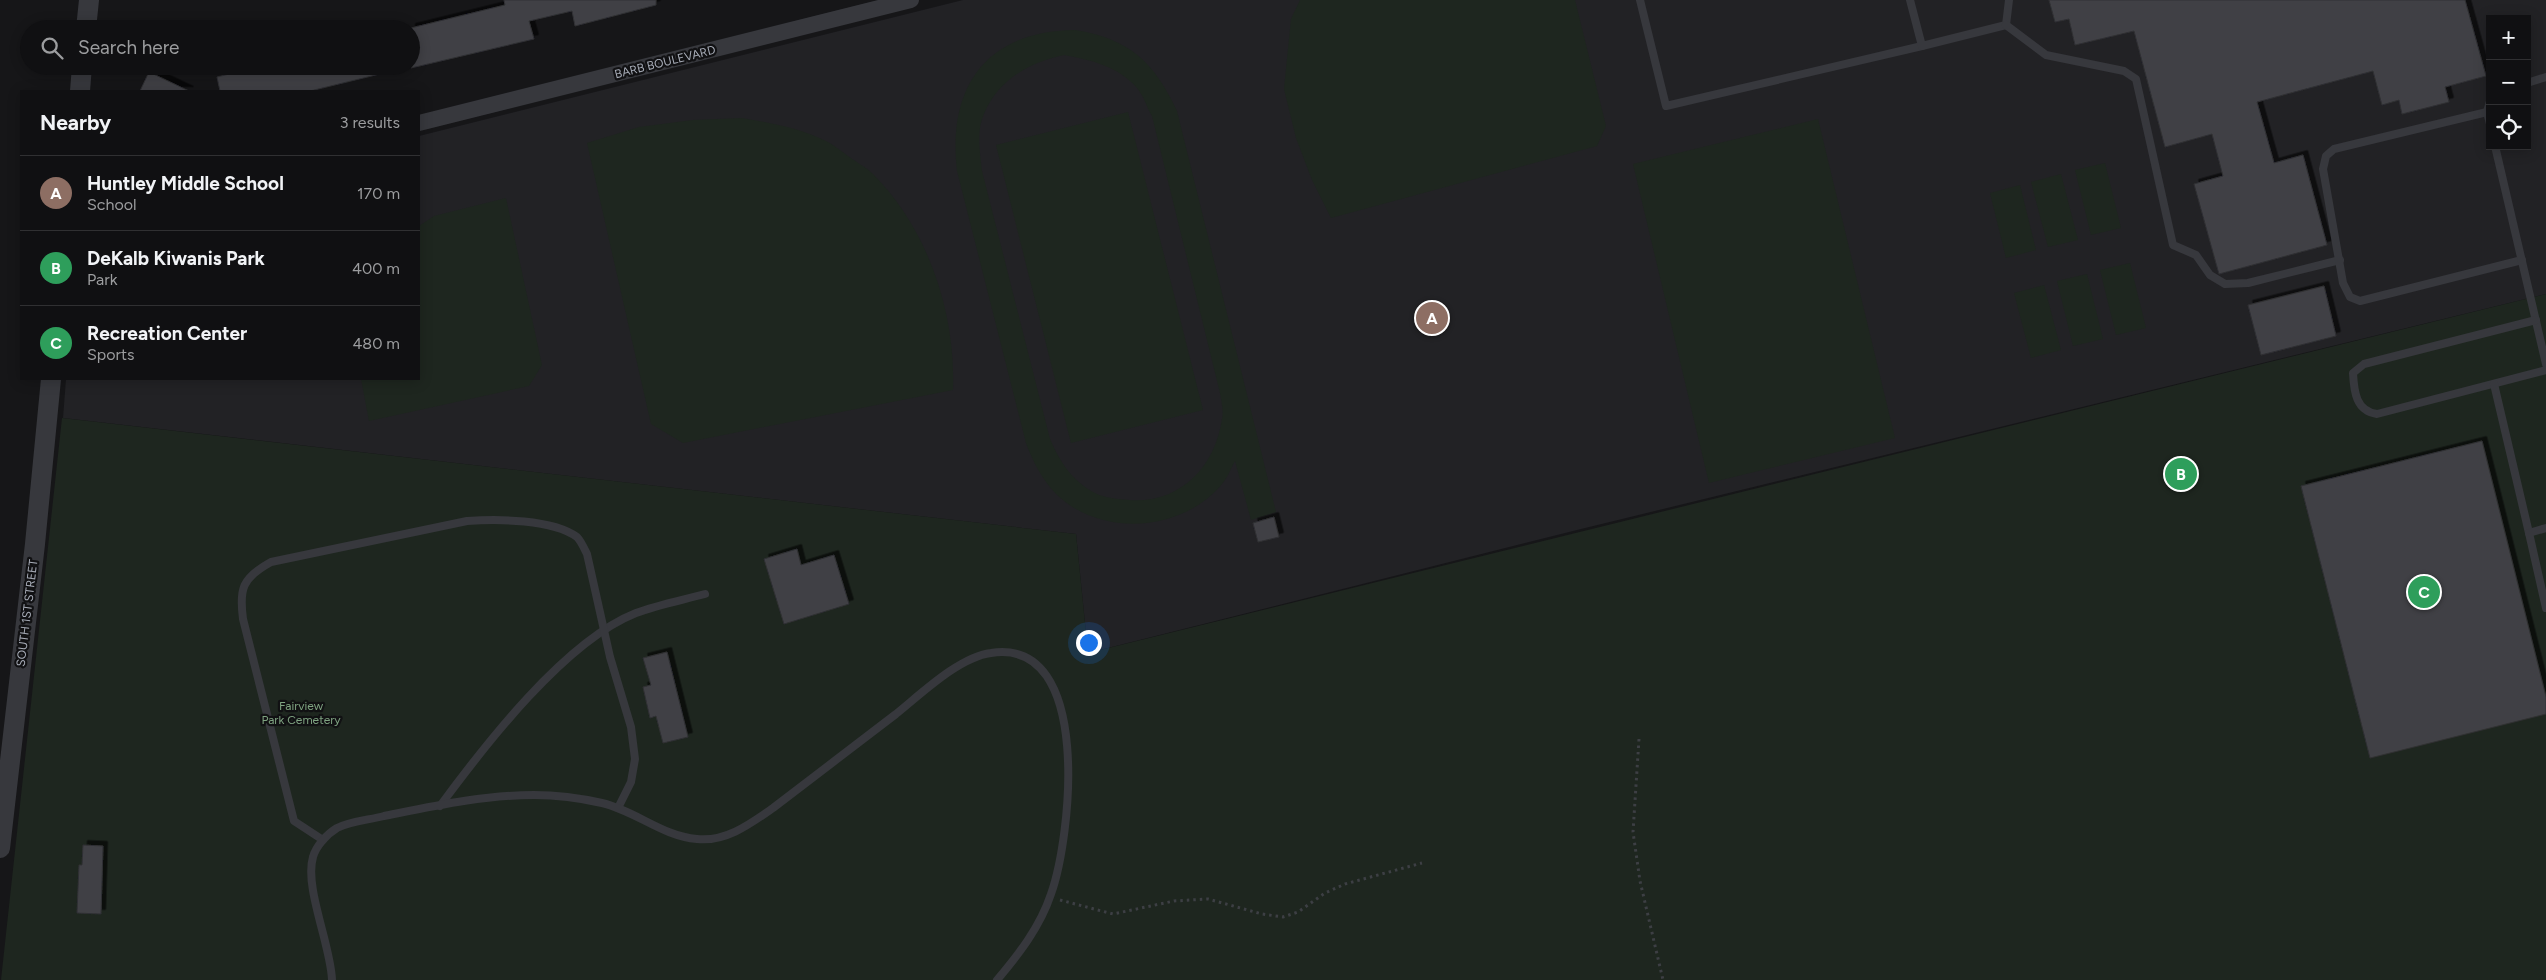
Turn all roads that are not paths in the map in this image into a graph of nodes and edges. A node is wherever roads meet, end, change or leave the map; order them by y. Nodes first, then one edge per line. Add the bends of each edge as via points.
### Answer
1 (89, 0) edge
2 (911, 0) edge
3 (1640, 0) edge
4 (1910, 0) edge
5 (2009, 0) edge
6 (87, 20) edge
7 (2006, 25) junction
8 (1922, 46) junction
9 (81, 75) edge
10 (2546, 78) edge
11 (2531, 82) edge
12 (80, 90) edge
13 (2486, 112) edge
14 (420, 123) edge
15 (2496, 150) edge
16 (2340, 260) junction
17 (2522, 260) junction
18 (2536, 320) junction
19 (2546, 364) edge
20 (2546, 370) edge
21 (51, 380) edge
22 (2494, 384) junction
23 (2546, 528) edge
24 (2529, 532) junction
25 (705, 594) dead end
26 (2546, 608) edge
27 (604, 631) junction
28 (440, 806) junction
29 (618, 808) junction
30 (323, 840) junction
31 (0, 848) edge
32 (332, 980) edge
33 (997, 980) edge

1 - 6 street
2 - 14 street, BARB BOULEVARD
3 - 8 lane via 1666,106
4 - 8 lane
5 - 7 lane
7 - 8 lane
7 - 16 lane via 2046,54 2124,71 2136,79 2173,245 2196,255 2210,275 2225,284 2248,283
9 - 12 street
10 - 11 lane
13 - 16 lane via 2334,148 2326,156 2323,169
15 - 17 lane
16 - 17 lane via 2343,283 2350,296 2360,301
17 - 18 lane
18 - 19 lane
18 - 22 lane via 2364,364 2353,373 2360,407 2368,413 2377,414
20 - 22 lane
21 - 31 street, SOUTH 1ST STREET
22 - 24 lane
23 - 24 lane
24 - 26 lane
25 - 27 lane via 636,613
27 - 28 lane via 578,650 509,719
27 - 29 lane via 631,727 635,759 631,782
27 - 30 lane via 587,554 579,538 558,527 492,519 467,521 271,562 258,569 240,595 243,619 294,821
28 - 29 lane via 510,795 536,795 566,796
28 - 30 lane via 348,824
29 - 33 lane via 680,836 697,839 724,837 773,808 941,678 980,655 1004,652 1027,657 1047,675 1062,720 1068,758 1069,797 1062,857 1050,897 1037,926
30 - 32 lane via 313,858 313,887

